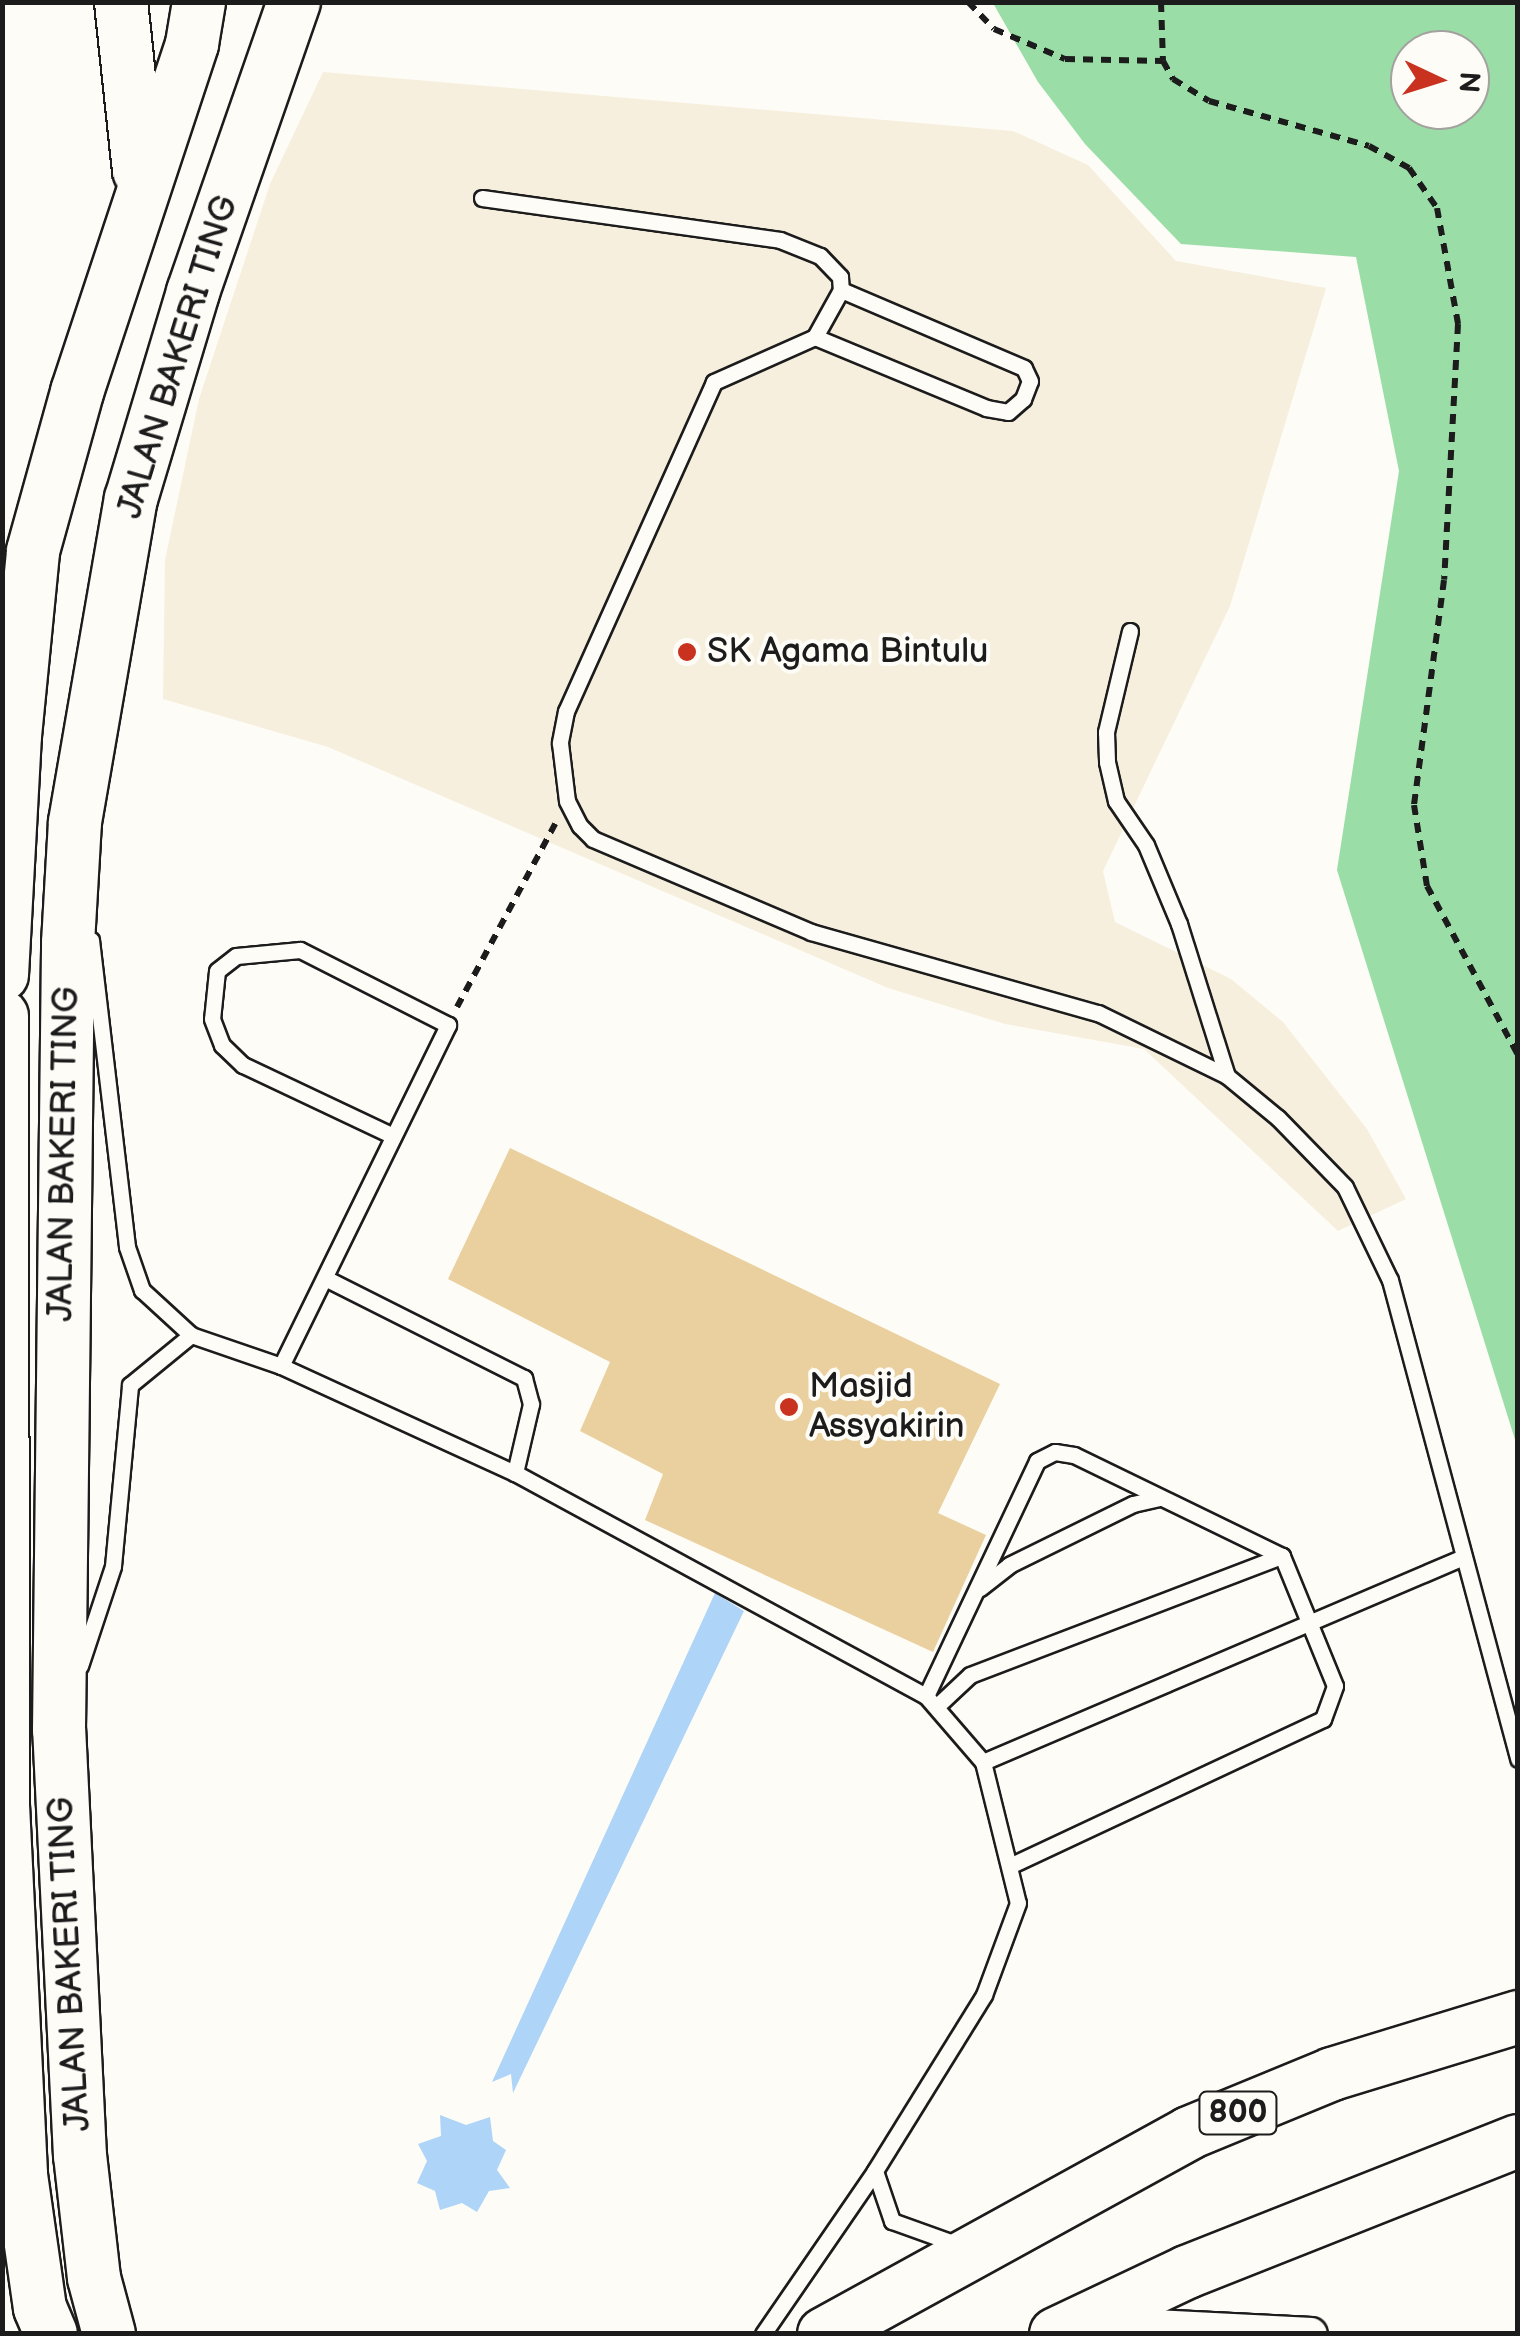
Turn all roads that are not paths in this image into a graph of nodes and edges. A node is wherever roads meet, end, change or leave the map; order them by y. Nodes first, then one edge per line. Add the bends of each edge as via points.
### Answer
1 (122, 2) edge
2 (199, 2) edge
3 (294, 2) edge
4 (141, 198) junction
5 (482, 198) dead end
6 (841, 290) junction
7 (815, 337) junction
8 (1130, 631) dead end
9 (76, 822) junction
10 (2, 975) edge
11 (2, 1016) edge
12 (1227, 1076) junction
13 (390, 1135) junction
14 (325, 1278) junction
15 (191, 1336) junction
16 (281, 1366) junction
17 (515, 1473) junction
18 (1158, 1498) junction
19 (1282, 1556) junction
20 (1461, 1558) junction
21 (976, 1591) junction
22 (1310, 1626) junction
23 (932, 1701) junction
24 (59, 1730) junction
25 (1518, 1759) edge
26 (983, 1762) junction
27 (3, 1805) edge
28 (1012, 1866) junction
29 (1518, 2017) edge
30 (10, 2083) edge
31 (1518, 2142) edge
32 (876, 2171) junction
33 (977, 2251) junction
34 (45, 2325) edge
35 (1068, 2328) edge
36 (109, 2330) edge
37 (763, 2334) edge
38 (824, 2334) edge
39 (1311, 2334) edge

1 - 4 main road
2 - 4 main road, JALAN BAKERI TING via 192,44
3 - 9 main road, JALAN BAKERI TING via 131,499
4 - 10 main road, JALAN BAKERI TING via 33,550 14,736
5 - 6 lane via 780,240 820,256 840,276
6 - 7 lane
6 - 7 lane via 1024,368 1030,381 1023,399 1008,412 986,408
7 - 12 lane via 714,382 566,711 560,743 568,801 593,840 811,932 1098,1013
8 - 12 lane via 1106,732 1107,762 1116,800 1146,846 1179,924
9 - 15 lane via 127,1247 142,1290
9 - 24 main road, JALAN BAKERI TING via 68,943
11 - 27 main road, JALAN BAKERI TING
12 - 20 lane via 1344,1188 1382,1264
13 - 13 lane via 232,1055 212,1019 217,971 236,956 300,950 448,1025
13 - 14 lane
14 - 16 lane
14 - 17 lane via 524,1378 531,1404
15 - 16 lane
15 - 24 lane via 130,1385 112,1566
16 - 17 lane
17 - 23 lane
18 - 19 lane
18 - 21 lane via 1009,1565
18 - 21 lane via 1074,1455 1055,1452 1038,1461
19 - 22 lane
19 - 23 lane via 970,1675
20 - 22 lane
20 - 25 lane
21 - 23 lane
22 - 26 lane
22 - 28 lane via 1335,1686 1323,1719
23 - 26 lane
24 - 36 main road, JALAN BAKERI TING via 80,2156
26 - 28 lane
27 - 30 main road, JALAN BAKERI TING
28 - 32 lane via 1018,1903 984,1995
29 - 33 main road, 800 via 1332,2074 1189,2133
30 - 34 main road, JALAN BAKERI TING
31 - 35 main road via 1187,2272
32 - 33 lane via 892,2221
32 - 37 lane
33 - 38 main road, 800
35 - 39 street

